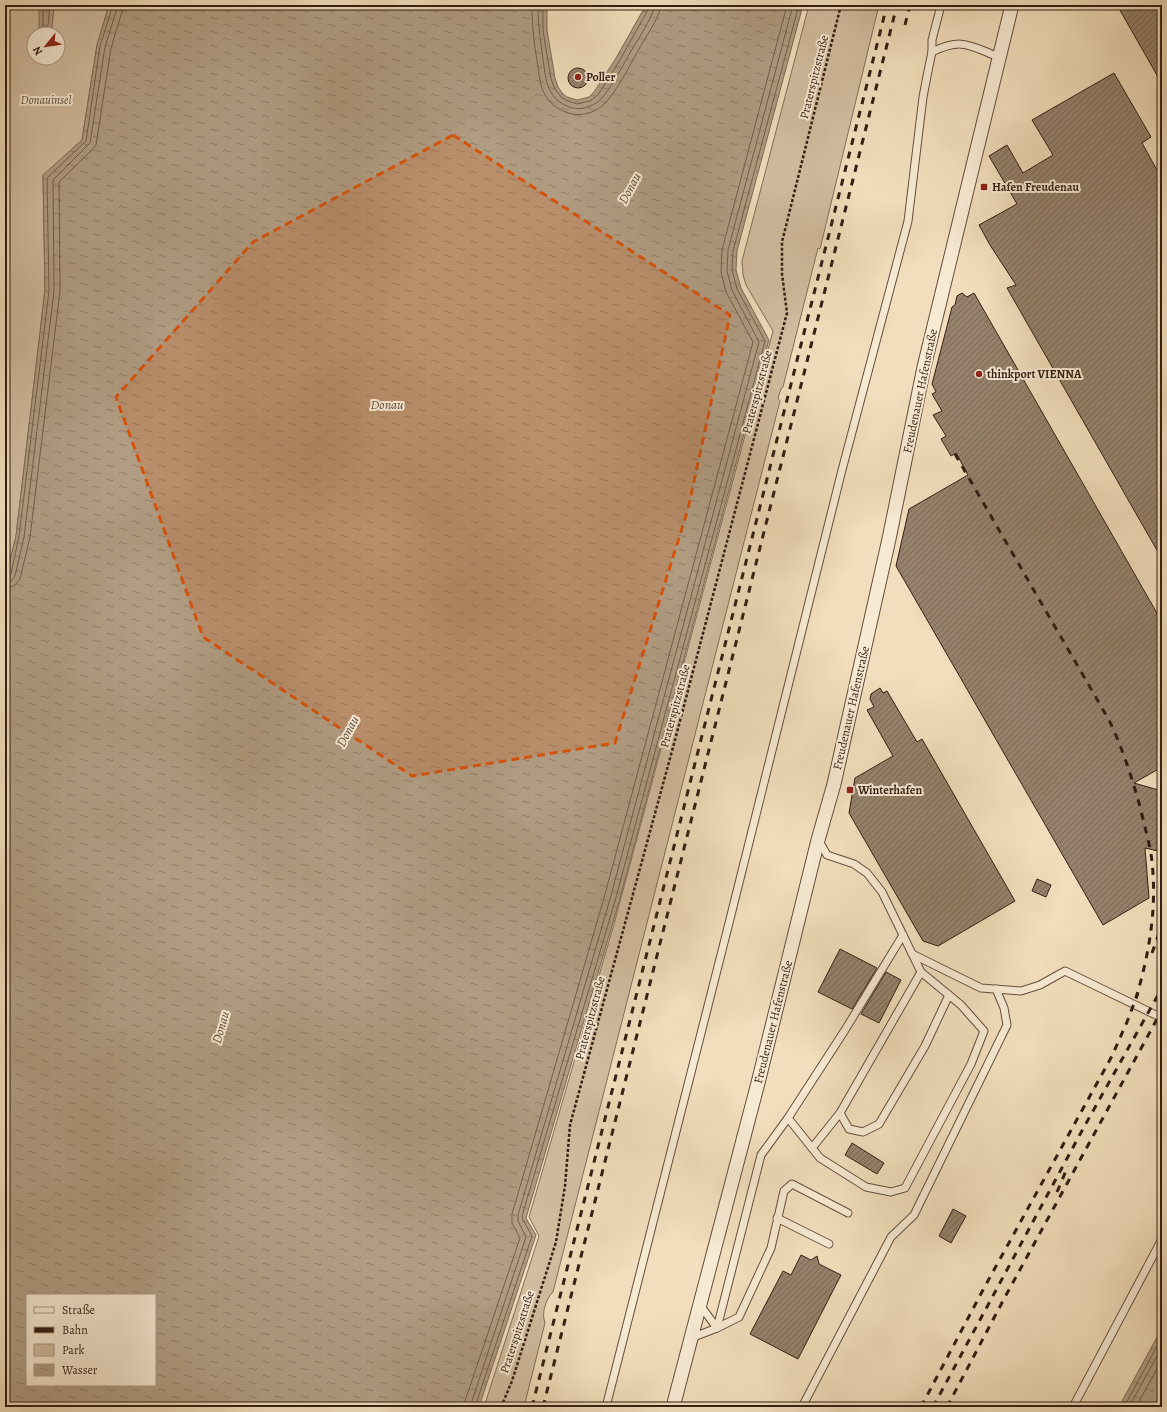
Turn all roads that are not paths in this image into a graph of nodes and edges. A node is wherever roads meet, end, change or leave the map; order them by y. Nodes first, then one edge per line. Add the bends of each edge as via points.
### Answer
1 (941, 5) edge
2 (1012, 5) edge
3 (932, 52) junction
4 (999, 57) junction
5 (818, 840) junction
6 (903, 936) junction
7 (912, 954) junction
8 (921, 972) junction
9 (996, 989) junction
10 (949, 995) junction
11 (1162, 1018) edge
12 (840, 1113) junction
13 (788, 1118) junction
14 (812, 1148) junction
15 (848, 1213) dead end
16 (778, 1218) junction
17 (1162, 1239) edge
18 (829, 1244) dead end
19 (700, 1305) junction
20 (717, 1328) junction
21 (691, 1338) junction
22 (606, 1407) edge
23 (673, 1407) edge
24 (802, 1407) edge
25 (1073, 1407) edge

1 - 3 lane via 932,40
2 - 4 street, Freudenauer Hafenstraße
3 - 4 lane via 953,44 964,43
3 - 22 lane via 923,97 908,221 842,470
4 - 5 street, Freudenauer Hafenstraße via 924,367 886,554 834,784
5 - 6 lane via 828,855 854,864 867,873 882,892
5 - 19 street, Freudenauer Hafenstraße
6 - 7 lane
6 - 13 lane
7 - 8 lane
7 - 9 lane via 981,988
8 - 10 lane
8 - 12 lane
9 - 11 lane via 1021,991 1040,985 1066,971
9 - 24 lane via 1004,1008 1007,1025 914,1215 891,1237
10 - 12 lane via 925,1046 879,1124 863,1132 849,1129
10 - 14 lane via 984,1031 971,1064 905,1188 891,1192 866,1187 820,1158
12 - 14 lane
13 - 14 lane
13 - 20 lane via 761,1155
15 - 16 lane via 792,1184 784,1191
16 - 18 lane
16 - 20 lane via 770,1248 739,1317
17 - 25 lane
19 - 20 lane
19 - 21 street, Freudenauer Hafenstraße
20 - 21 lane
21 - 23 street, Freudenauer Hafenstraße

